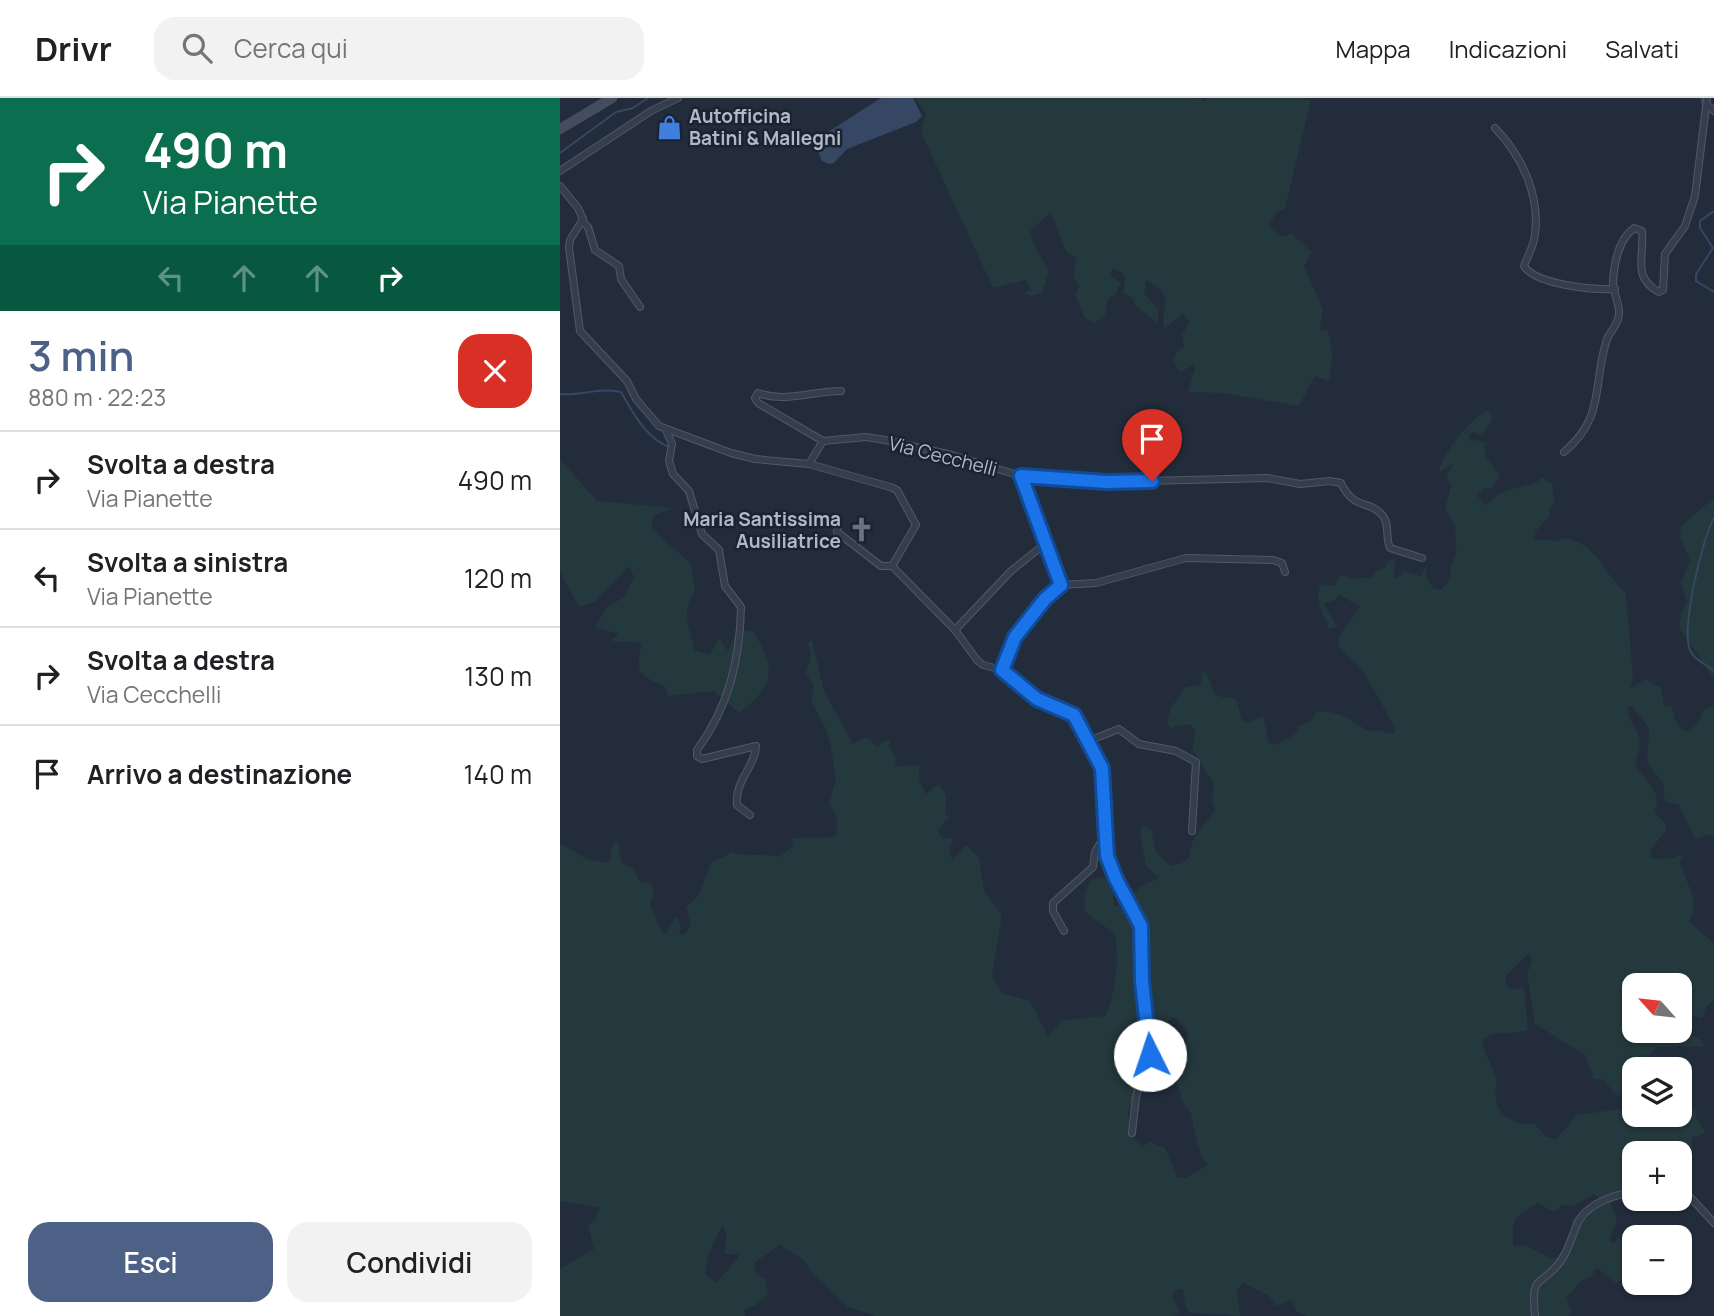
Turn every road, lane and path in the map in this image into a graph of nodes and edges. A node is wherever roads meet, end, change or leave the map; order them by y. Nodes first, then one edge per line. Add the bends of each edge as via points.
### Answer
1 (612, 98) edge
2 (678, 98) edge
3 (1706, 104) edge
4 (1714, 111) edge
5 (561, 125) edge
6 (1495, 128) dead end
7 (560, 171) edge
8 (560, 186) edge
9 (583, 222) junction
10 (1615, 289) junction
11 (640, 307) dead end
12 (841, 391) dead end
13 (667, 430) junction
14 (823, 441) junction
15 (1564, 452) dead end
16 (809, 464) junction
17 (1021, 476) junction
18 (838, 524) dead end
19 (1044, 542) junction
20 (1422, 558) dead end
21 (892, 566) junction
22 (1285, 572) dead end
23 (1061, 585) junction
24 (955, 629) junction
25 (1002, 670) junction
26 (1088, 741) junction
27 (750, 815) dead end
28 (1192, 831) dead end
29 (1105, 835) junction
30 (1064, 931) dead end
31 (1132, 1133) dead end
32 (1622, 1196) edge
33 (1692, 1198) edge
34 (1714, 1223) edge
35 (1535, 1316) edge

1 - 5 main road
2 - 7 street
3 - 4 street
3 - 10 street via 1695,196 1685,226 1665,254 1663,290 1655,291 1642,277 1642,231 1634,228 1621,245
6 - 10 street via 1509,142 1530,183 1536,214 1535,236 1524,266 1527,271 1584,289
8 - 9 street
9 - 11 street via 595,250 619,266 621,279
9 - 13 street via 569,248 579,331
10 - 15 street via 1619,313 1608,338 1594,412 1583,434
12 - 14 street via 787,398 758,393 755,398
13 - 16 street via 755,459
13 - 27 street via 673,474 689,491 702,534 719,550 724,586 741,607 739,650 725,704 697,756 702,759 756,746 736,799
14 - 16 street
14 - 17 street, Via Cecchelli via 885,440
16 - 21 street via 867,478 897,491 916,525
17 - 19 street
17 - 20 street, Via Cecchelli via 1107,482 1267,478 1300,484 1341,483 1353,501 1383,516 1390,548
18 - 21 street via 837,532 852,544 881,566
19 - 23 street
19 - 24 street
21 - 24 street
22 - 23 street via 1282,563 1273,560 1186,558 1096,583
23 - 25 street via 1015,637
24 - 25 street via 977,660
25 - 26 street via 1037,699 1074,715
26 - 28 street via 1119,729 1139,744 1176,751 1196,762
26 - 29 street via 1102,768
29 - 30 street via 1093,867 1053,903
29 - 31 street via 1113,872 1141,926 1150,1047
32 - 35 street via 1600,1202 1580,1219 1558,1264 1535,1283
33 - 34 street

